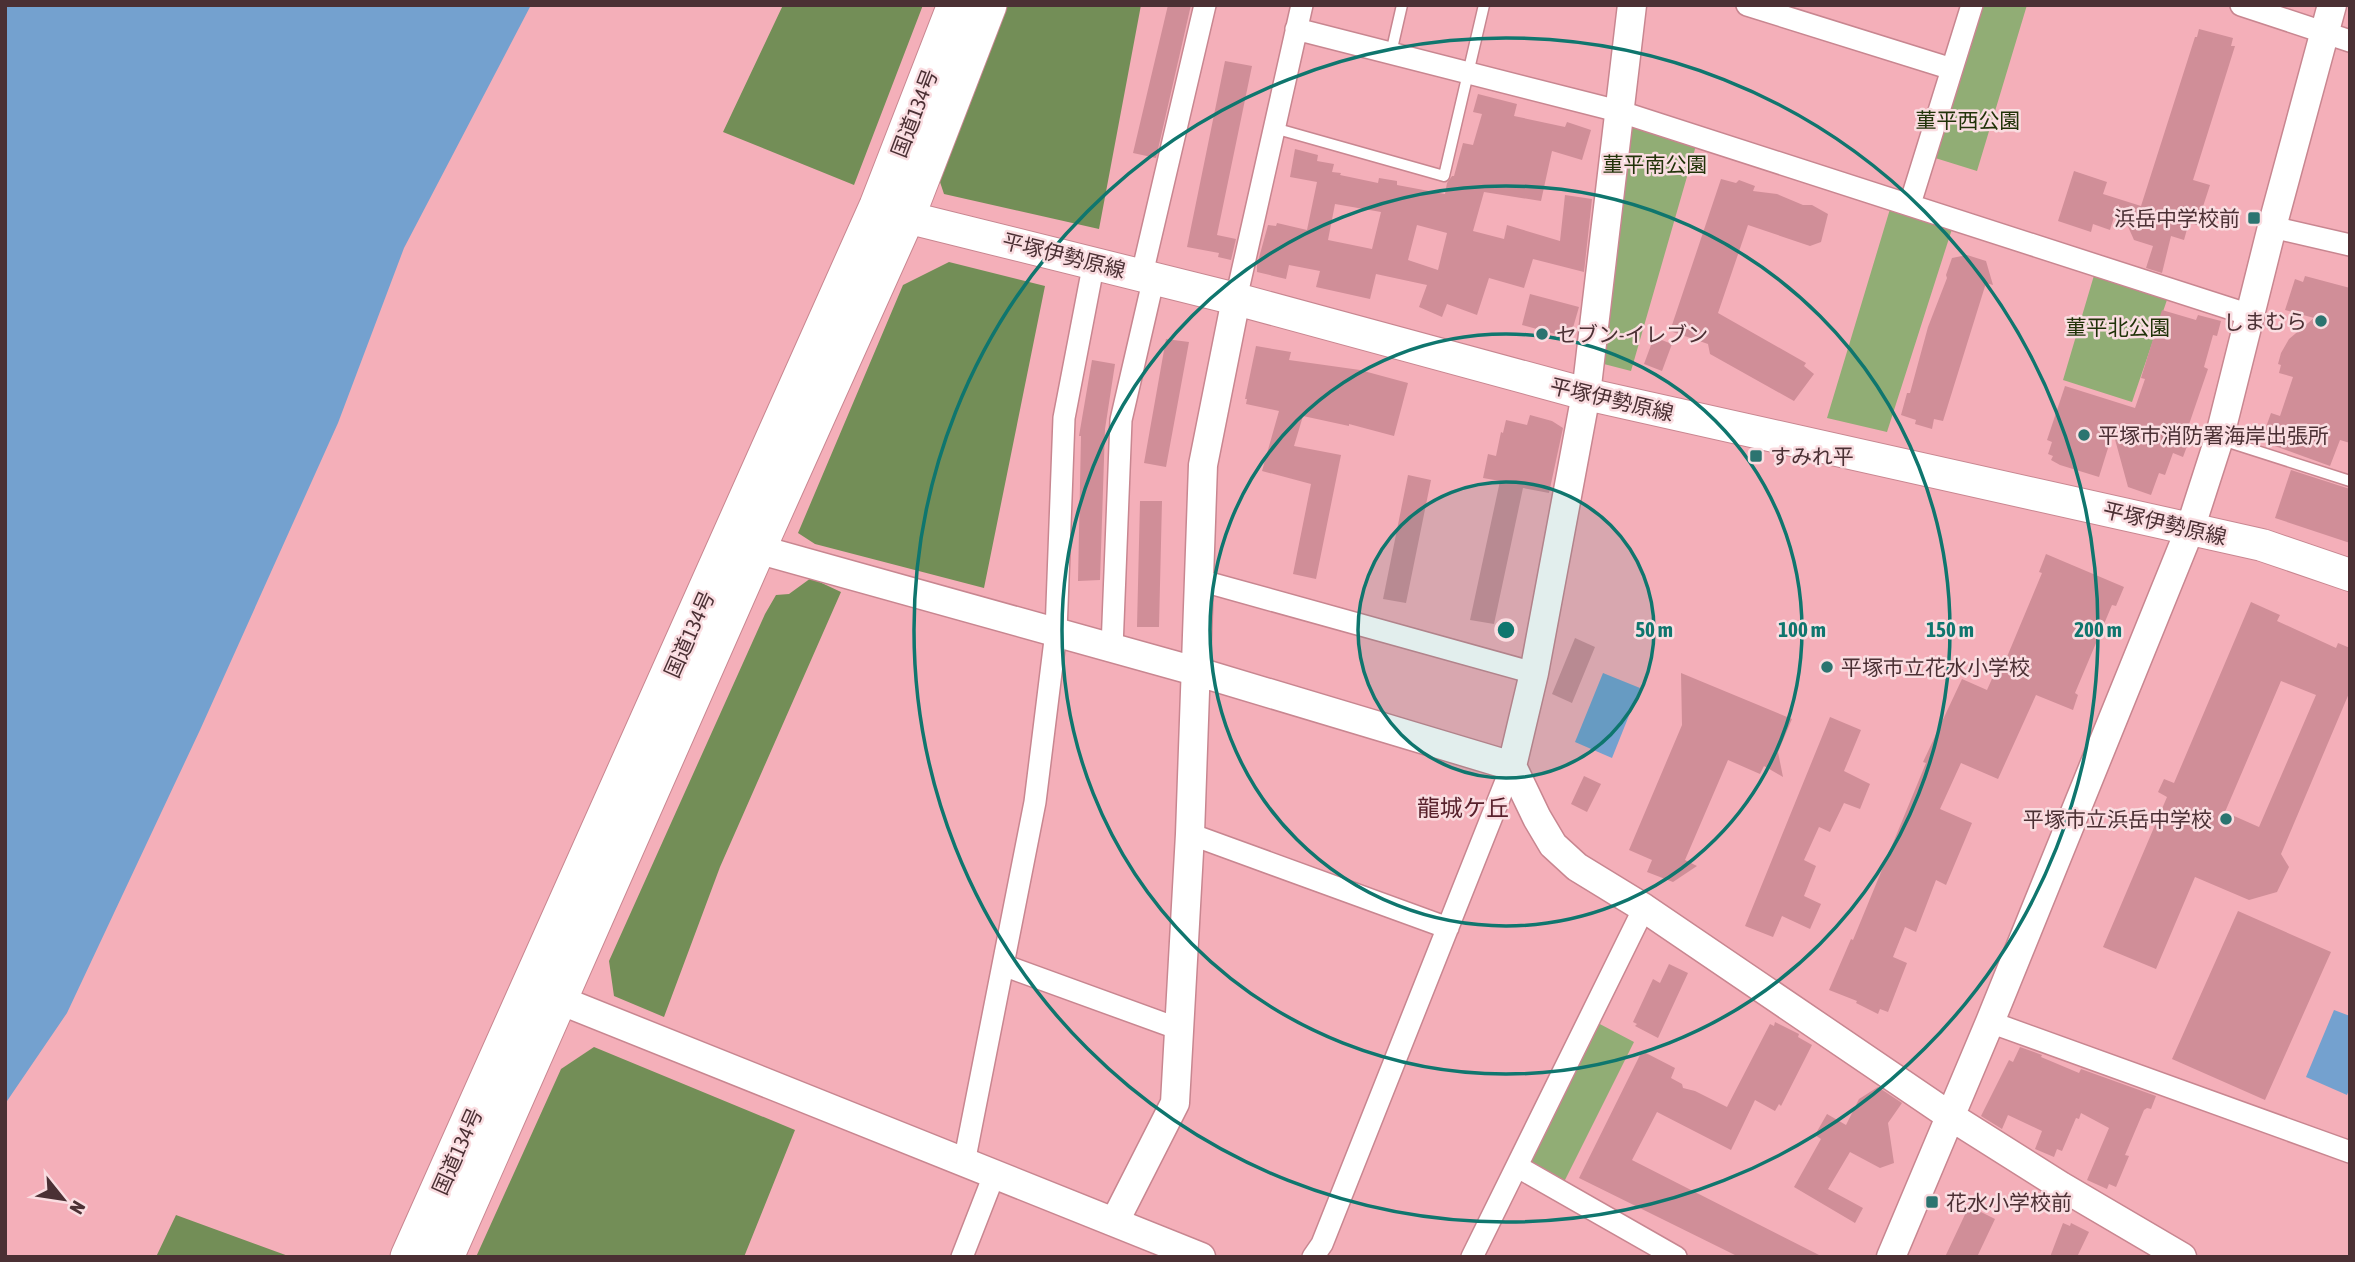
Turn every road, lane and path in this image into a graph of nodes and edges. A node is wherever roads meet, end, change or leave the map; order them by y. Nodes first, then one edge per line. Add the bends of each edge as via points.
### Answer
1 (956, 5) edge
2 (988, 5) edge
3 (1205, 5) edge
4 (1302, 5) edge
5 (1402, 5) edge
6 (1484, 5) edge
7 (1632, 5) edge
8 (1972, 5) edge
9 (2241, 5) edge
10 (2332, 5) edge
11 (1752, 6) edge
12 (1297, 29) junction
13 (2337, 37) edge
14 (1391, 53) junction
15 (1952, 69) junction
16 (1470, 73) junction
17 (1618, 111) junction
18 (1275, 128) junction
19 (1910, 204) junction
20 (892, 211) junction
21 (2272, 227) junction
22 (2350, 245) edge
23 (1094, 262) junction
24 (1148, 276) junction
25 (1236, 299) junction
26 (2250, 315) junction
27 (1586, 394) junction
28 (2219, 439) junction
29 (2350, 481) edge
30 (2190, 529) junction
31 (757, 549) junction
32 (2350, 575) edge
33 (1199, 580) junction
34 (1056, 632) junction
35 (1112, 648) junction
36 (1195, 671) junction
37 (1534, 673) junction
38 (1512, 766) junction
39 (1190, 834) junction
40 (1644, 908) junction
41 (1448, 928) junction
42 (1003, 965) junction
43 (545, 995) junction
44 (1990, 1022) junction
45 (1179, 1029) junction
46 (1950, 1116) junction
47 (2350, 1152) edge
48 (964, 1163) junction
49 (1518, 1167) junction
50 (994, 1175) junction
51 (1115, 1222) junction
52 (409, 1257) edge
53 (445, 1257) edge
54 (962, 1257) edge
55 (1201, 1257) edge
56 (1313, 1257) edge
57 (1472, 1257) edge
58 (1676, 1257) edge
59 (1891, 1257) edge
60 (2182, 1257) edge

1 - 20 highway, 国道134号
2 - 20 highway, 国道134号
3 - 24 street
4 - 12 street
5 - 14 lane
6 - 16 lane
7 - 17 street
8 - 15 street
9 - 13 street
10 - 13 street
11 - 15 street
12 - 14 street
12 - 18 street
13 - 21 street
14 - 16 street
15 - 19 street
16 - 17 street
16 - 18 lane via 1444,176
17 - 19 street
17 - 27 street
18 - 25 street
19 - 26 street
20 - 23 main road, 平塚伊勢原線
20 - 31 highway, 国道134号
20 - 43 highway, 国道134号
21 - 22 street
21 - 26 street
23 - 24 main road, 平塚伊勢原線
23 - 34 street via 1064,418
24 - 25 main road, 平塚伊勢原線
24 - 35 street via 1121,420
25 - 27 main road, 平塚伊勢原線
25 - 33 street via 1203,465
26 - 28 street
27 - 30 main road, 平塚伊勢原線
27 - 37 street
28 - 29 lane
28 - 30 street
30 - 32 main road, 平塚伊勢原線 via 2262,545
30 - 44 street
31 - 34 street
31 - 43 highway, 国道134号
33 - 36 street
33 - 37 street
34 - 35 street
34 - 42 street via 1035,802
35 - 36 street
36 - 38 street
36 - 39 street
37 - 38 street
38 - 40 street via 1553,845 1577,867
38 - 41 street
39 - 41 street
39 - 45 street
40 - 46 street
40 - 49 street
41 - 56 street
42 - 45 street
42 - 48 street
43 - 48 street
43 - 52 highway, 国道134号
43 - 53 highway, 国道134号
44 - 46 street
44 - 47 street
45 - 51 street via 1175,1103
46 - 59 street
46 - 60 street
48 - 50 street
49 - 57 street
49 - 58 street
50 - 51 street
50 - 54 street
51 - 55 street

